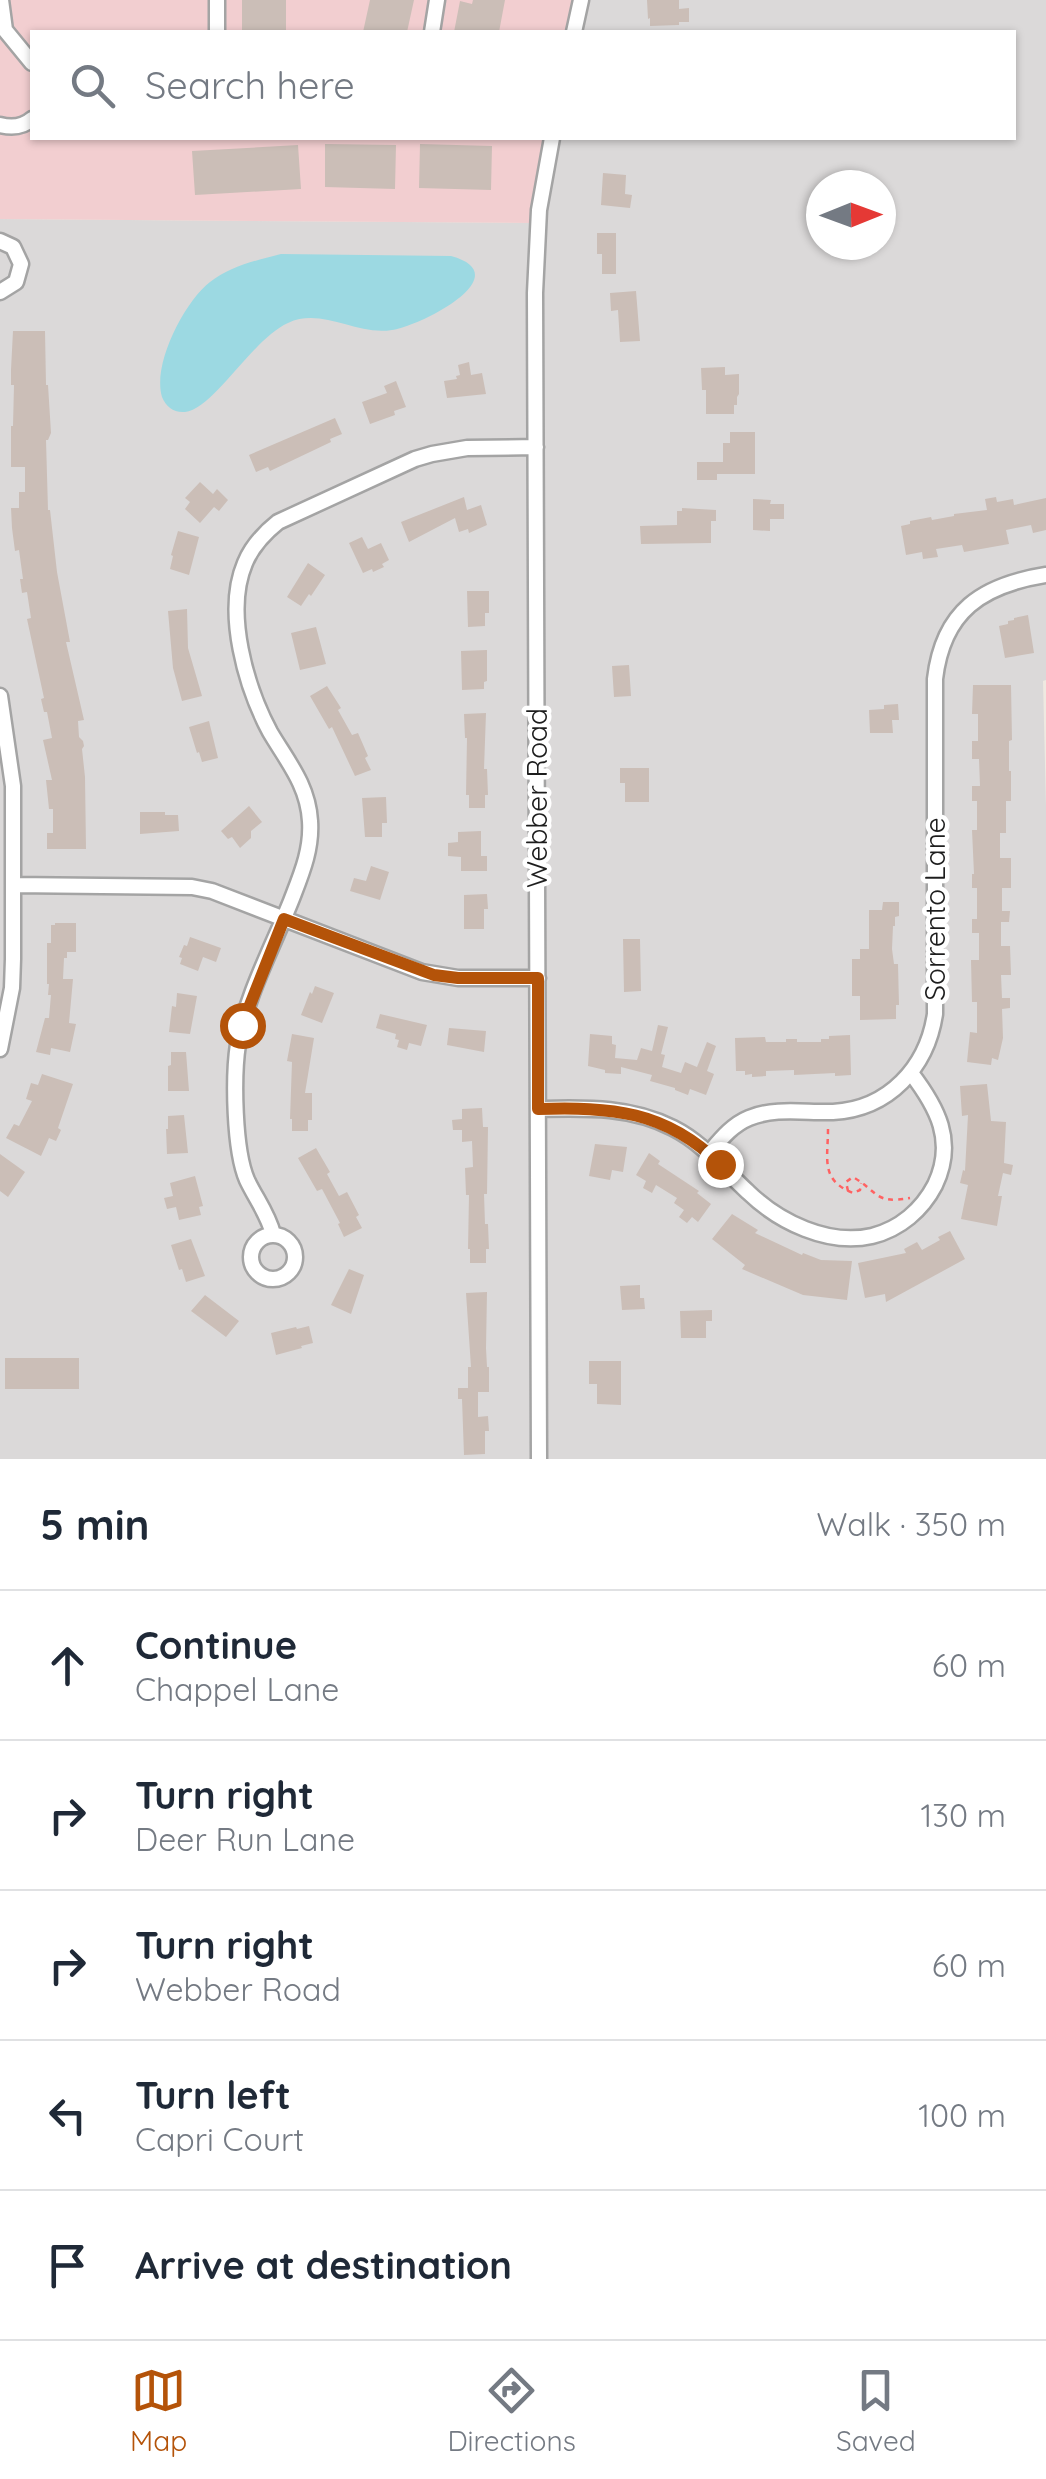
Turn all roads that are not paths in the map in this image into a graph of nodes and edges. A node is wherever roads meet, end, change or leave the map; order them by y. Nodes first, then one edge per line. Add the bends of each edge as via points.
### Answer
1 (1, 0) edge
2 (217, 0) edge
3 (437, 0) edge
4 (581, 0) edge
5 (218, 30) edge
6 (432, 30) edge
7 (574, 30) edge
8 (2, 34) edge
9 (30, 61) edge
10 (30, 120) edge
11 (0, 125) edge
12 (552, 140) edge
13 (0, 240) edge
14 (0, 292) edge
15 (536, 447) junction
16 (1046, 574) edge
17 (0, 696) edge
18 (13, 885) junction
19 (284, 919) junction
20 (538, 978) junction
21 (0, 1048) edge
22 (911, 1073) junction
23 (538, 1109) junction
24 (709, 1153) junction
25 (273, 1234) dead end
26 (539, 1459) edge

1 - 8 street
2 - 5 street
3 - 6 street
4 - 7 street
8 - 9 street
10 - 11 street
12 - 15 street, Webber Road via 536,248
13 - 14 street via 13,247 21,264 16,282
15 - 19 street via 467,448 415,459 292,514 250,552 237,598 244,666 260,710 297,773 310,821 306,862
15 - 20 street, Webber Road
16 - 22 street, Sorrento Lane via 998,586 976,600 950,629 940,653 936,1014
17 - 18 street via 13,786
18 - 19 street via 192,887
18 - 21 street via 12,988
19 - 20 street via 434,975
19 - 25 street via 246,1014 237,1064 241,1162
20 - 23 street, Webber Road
22 - 24 street, Sorrento Lane via 858,1108 751,1117
22 - 24 street via 943,1130 940,1174 924,1202 888,1231 856,1238 802,1228 765,1206
23 - 24 street via 634,1113 672,1127
23 - 26 street, Webber Road

